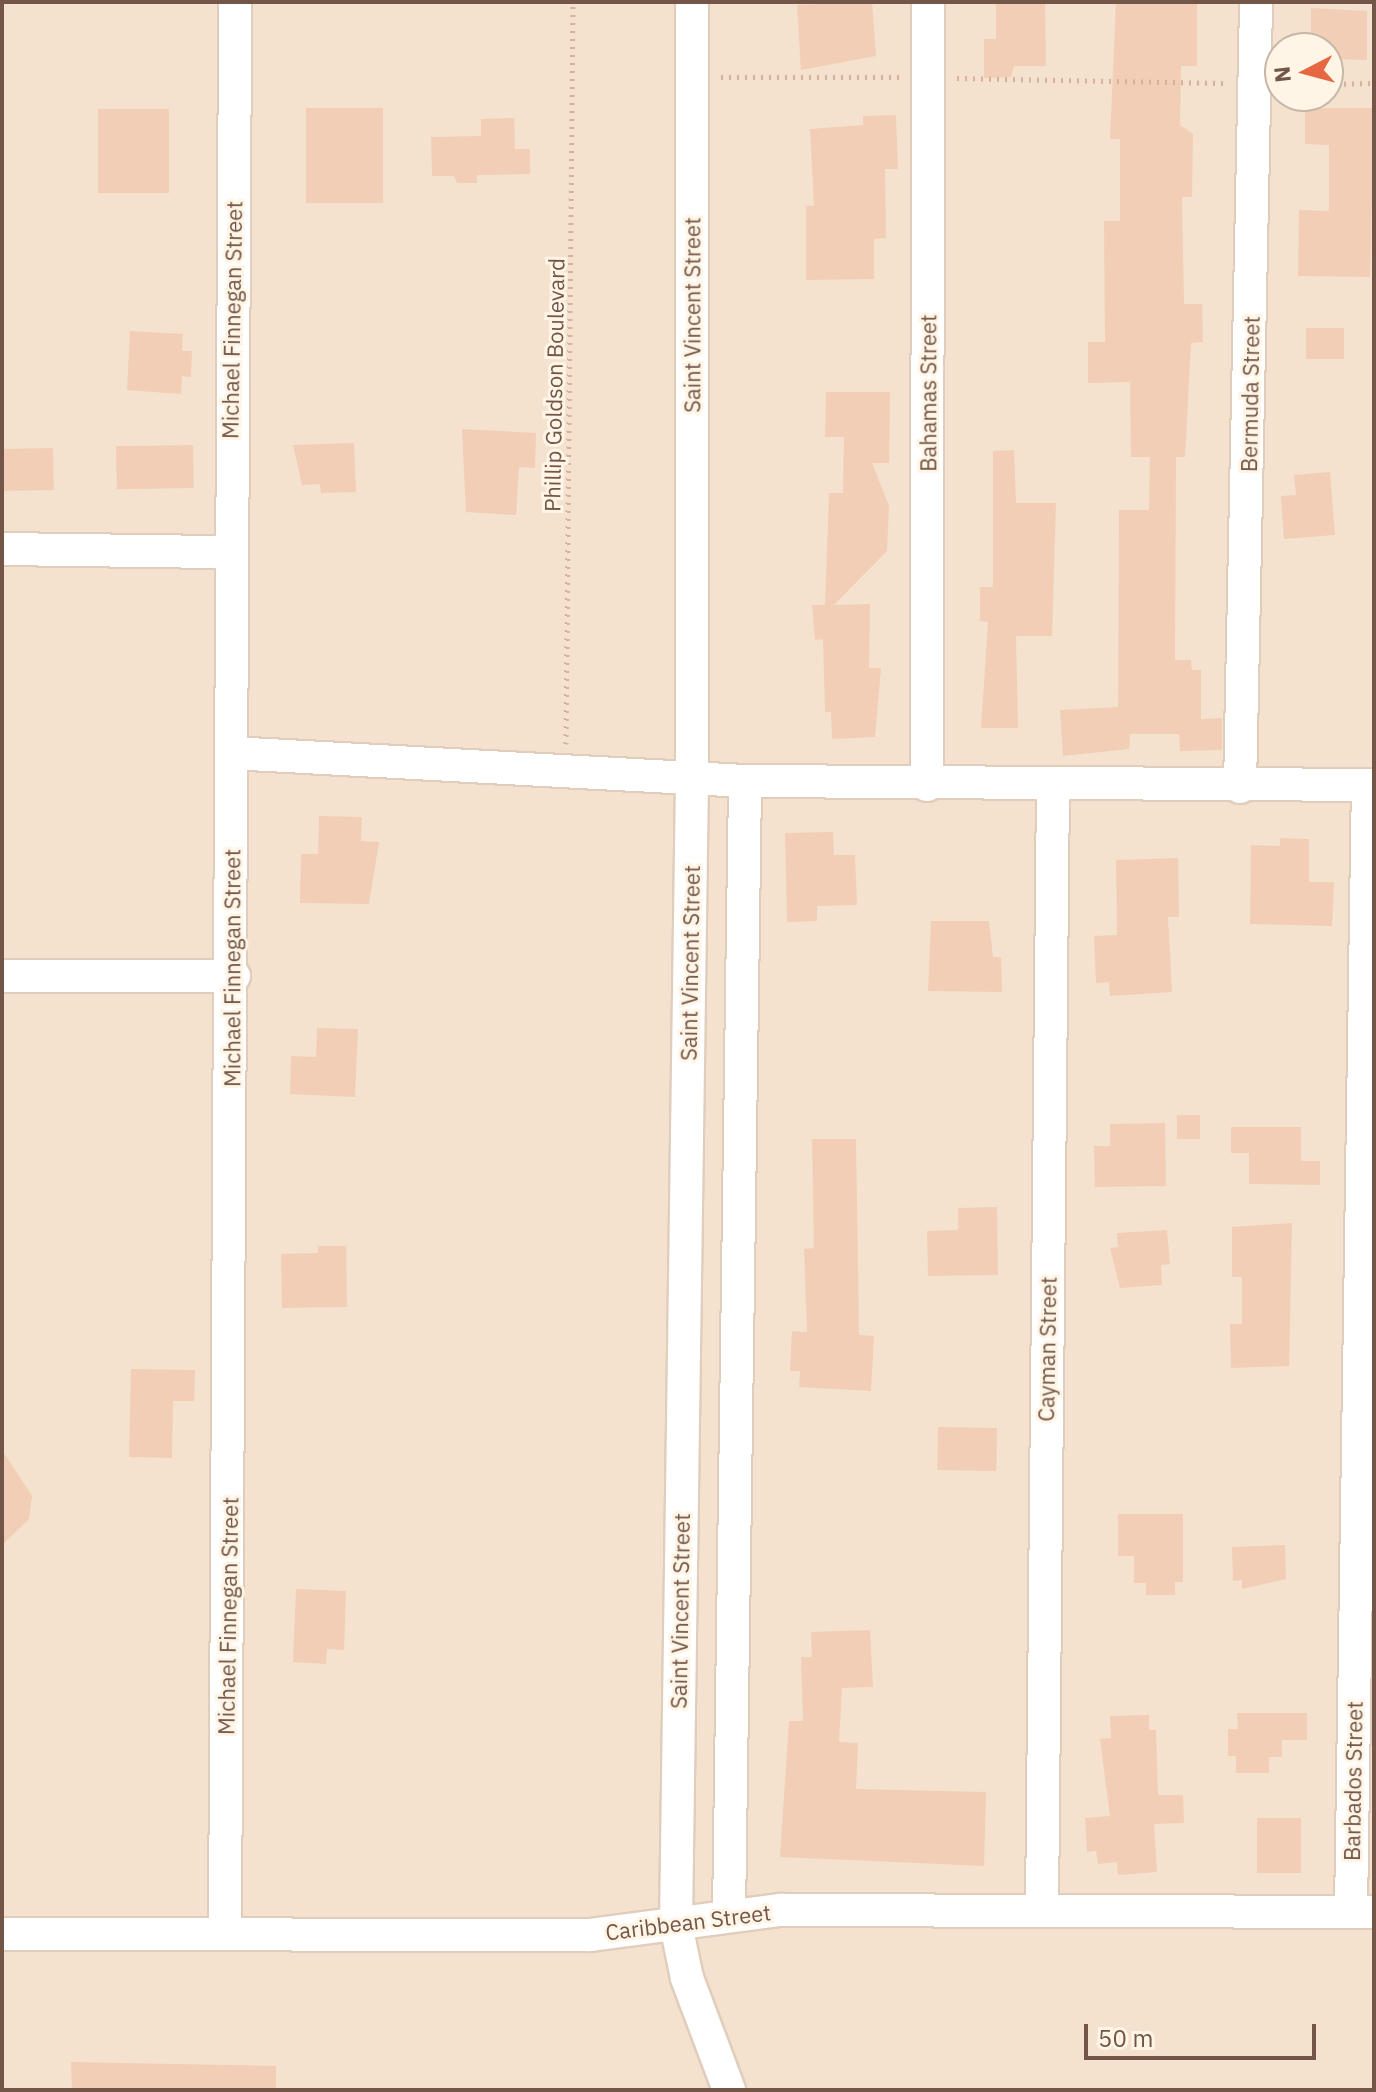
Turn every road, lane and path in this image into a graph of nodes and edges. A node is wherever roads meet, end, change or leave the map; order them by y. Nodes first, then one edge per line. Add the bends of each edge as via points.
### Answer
1 (235, 2) edge
2 (573, 2) edge
3 (692, 2) edge
4 (928, 2) edge
5 (1256, 2) edge
6 (692, 77) junction
7 (928, 77) junction
8 (1374, 83) edge
9 (1257, 84) junction
10 (1344, 84) edge
11 (2, 549) edge
12 (229, 552) junction
13 (231, 753) junction
14 (566, 769) junction
15 (692, 778) junction
16 (745, 781) junction
17 (927, 785) junction
18 (1371, 785) edge
19 (1240, 787) junction
20 (1053, 788) junction
21 (2, 976) edge
22 (234, 976) junction
23 (1042, 1910) junction
24 (1362, 1912) edge
25 (729, 1915) junction
26 (676, 1925) junction
27 (2, 1934) edge
28 (225, 1934) junction
29 (729, 2090) edge

1 - 12 street, Michael Finnegan Street
2 - 14 path, Phillip Goldson Boulevard
3 - 6 street, Saint Vincent Street
4 - 7 street, Bahamas Street
5 - 9 street, Bermuda Street
6 - 7 path
6 - 15 street, Saint Vincent Street
7 - 9 path
7 - 17 street, Bahamas Street
8 - 10 path
9 - 19 street, Bermuda Street
11 - 12 street
12 - 13 street, Michael Finnegan Street
13 - 14 street
13 - 22 street, Michael Finnegan Street
14 - 15 street
15 - 16 street
15 - 26 street, Saint Vincent Street
16 - 17 street
16 - 25 street
17 - 20 street
18 - 19 street
18 - 24 street, Barbados Street
19 - 20 street
20 - 23 street, Cayman Street
21 - 22 street
22 - 28 street, Michael Finnegan Street
23 - 24 street, Caribbean Street
23 - 25 street, Caribbean Street
25 - 26 street, Caribbean Street
26 - 28 street, Caribbean Street via 590,1935
26 - 29 street, Saint Vincent Street via 687,1978
27 - 28 street, Caribbean Street

